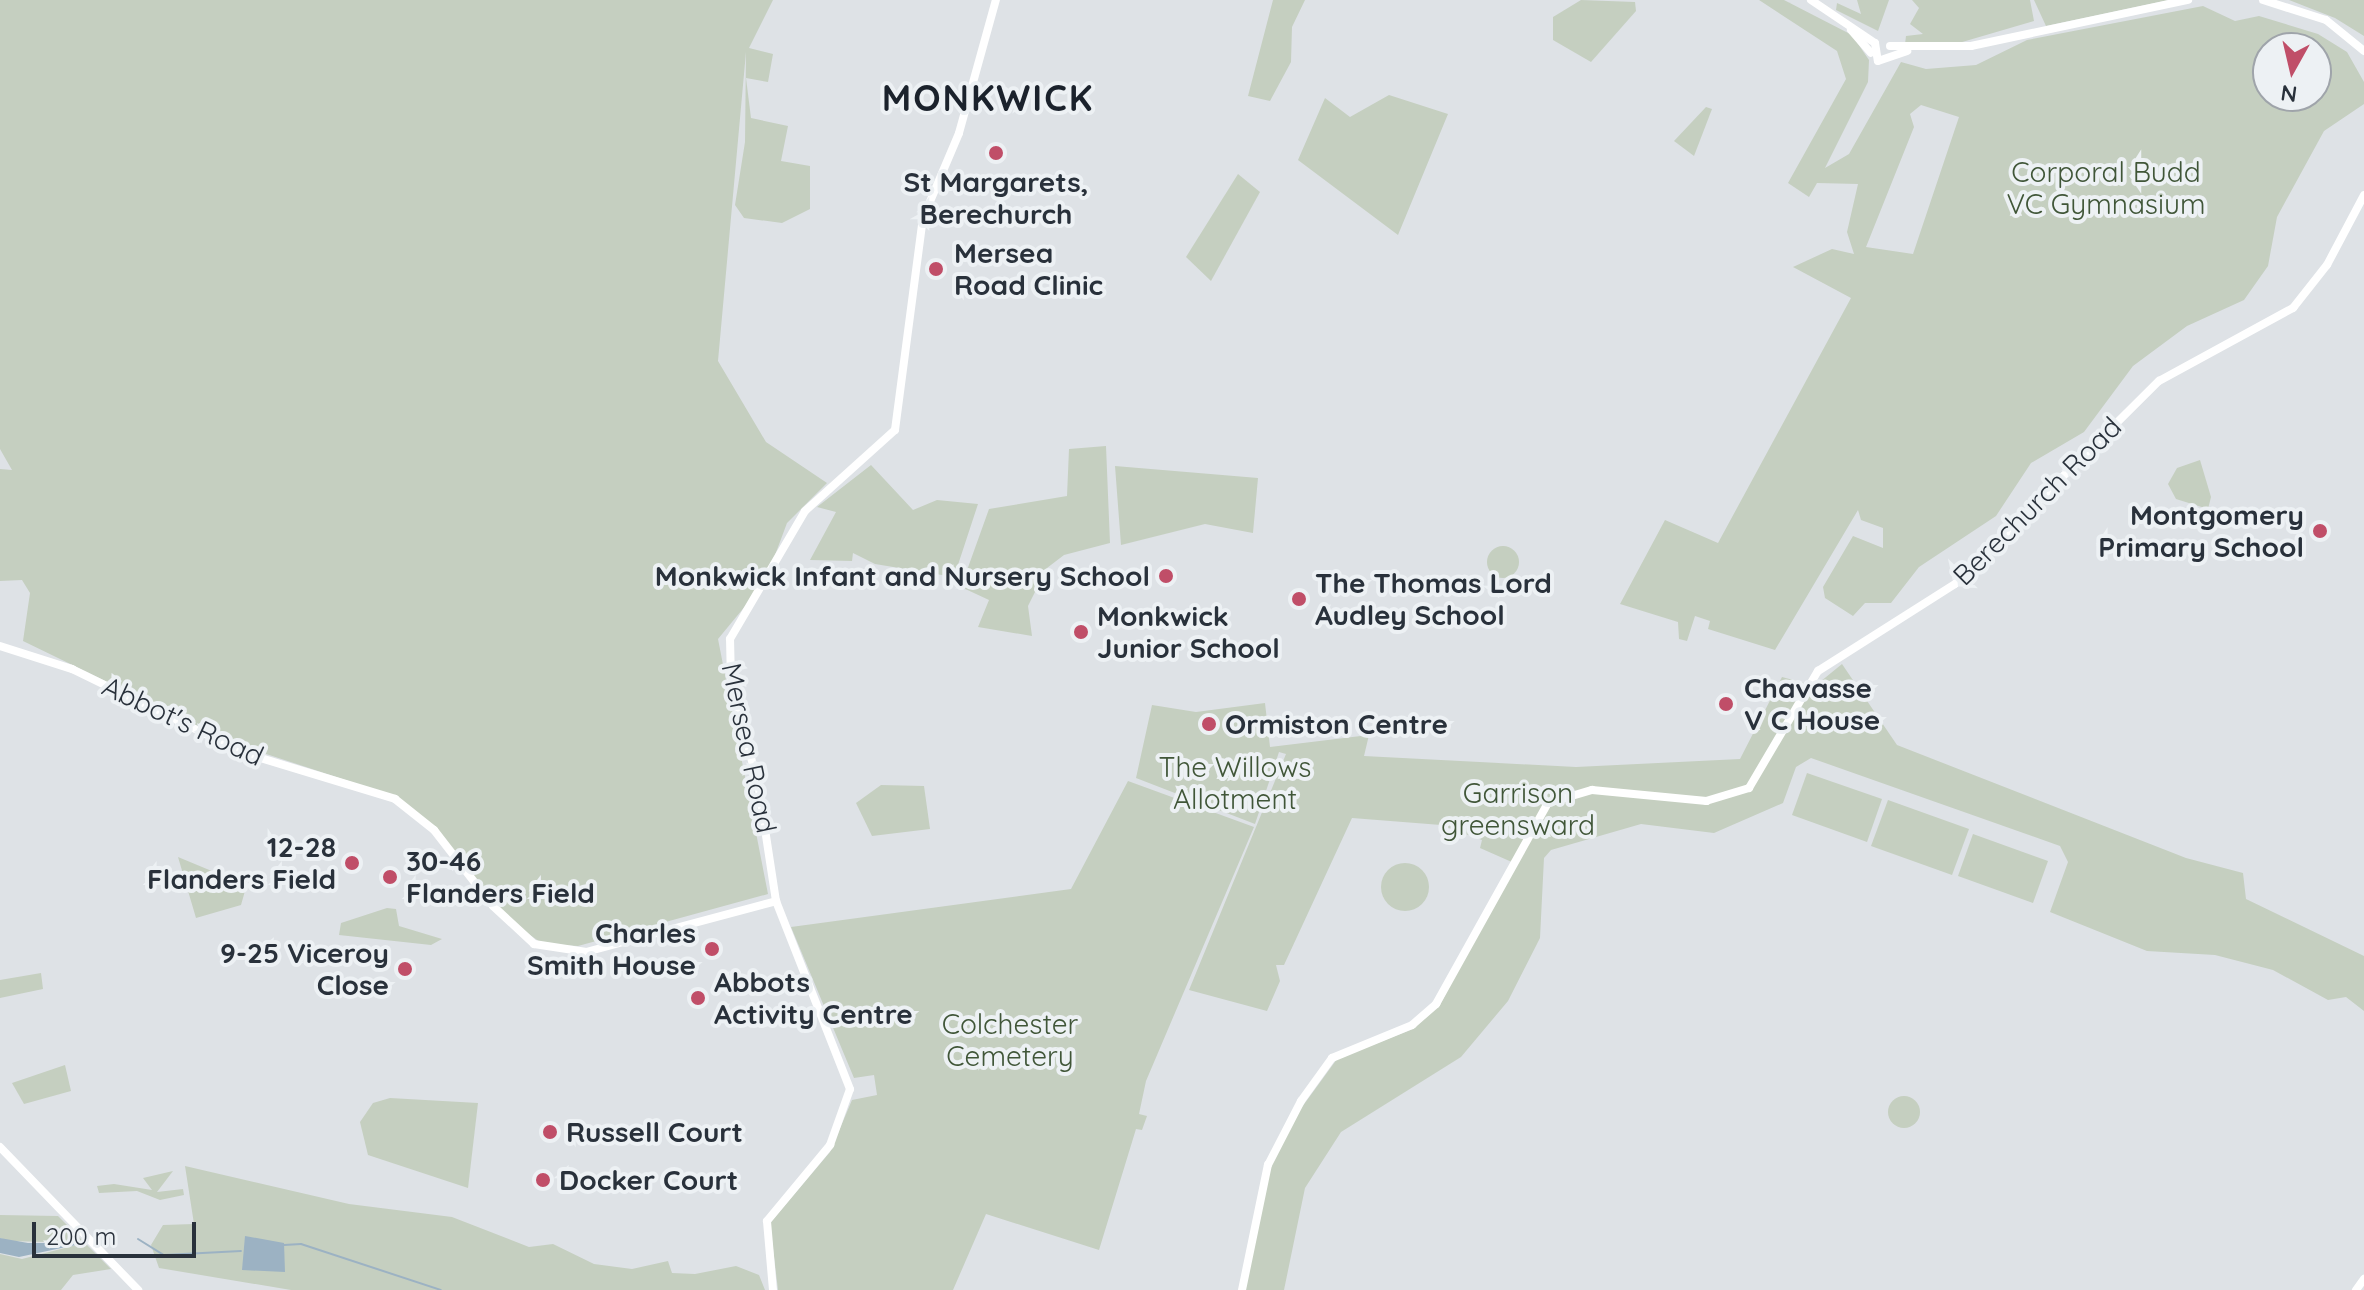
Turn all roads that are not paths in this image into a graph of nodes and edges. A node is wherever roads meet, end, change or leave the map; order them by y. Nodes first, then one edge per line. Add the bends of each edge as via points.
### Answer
1 (996, 0) edge
2 (1811, 0) edge
3 (2188, 0) edge
4 (2263, 0) edge
5 (2362, 46) edge
6 (1873, 48) junction
7 (1890, 50) junction
8 (2364, 195) edge
9 (0, 646) edge
10 (776, 901) junction
11 (0, 1147) edge
12 (2364, 1279) edge
13 (138, 1290) edge
14 (773, 1290) edge
15 (1242, 1290) edge
16 (2356, 1290) edge

1 - 10 street, Mersea Road via 959,133 923,218 895,430 805,511 732,630 731,682 758,784
2 - 6 street
3 - 7 street via 1971,46
4 - 5 street via 2326,20
6 - 7 street
6 - 7 street via 1881,62
8 - 15 street, Berechurch Road via 2327,265 2293,308 2159,381 1955,584 1818,671 1749,788 1706,801 1592,790 1548,803 1436,1004 1412,1025 1332,1058 1301,1101 1268,1165
9 - 10 street, Abbot's Road via 72,669 244,753 395,799 434,830 493,906 534,944 586,952
10 - 14 street, Mersea Road via 850,1089 830,1145 767,1221
11 - 13 street
12 - 16 street

